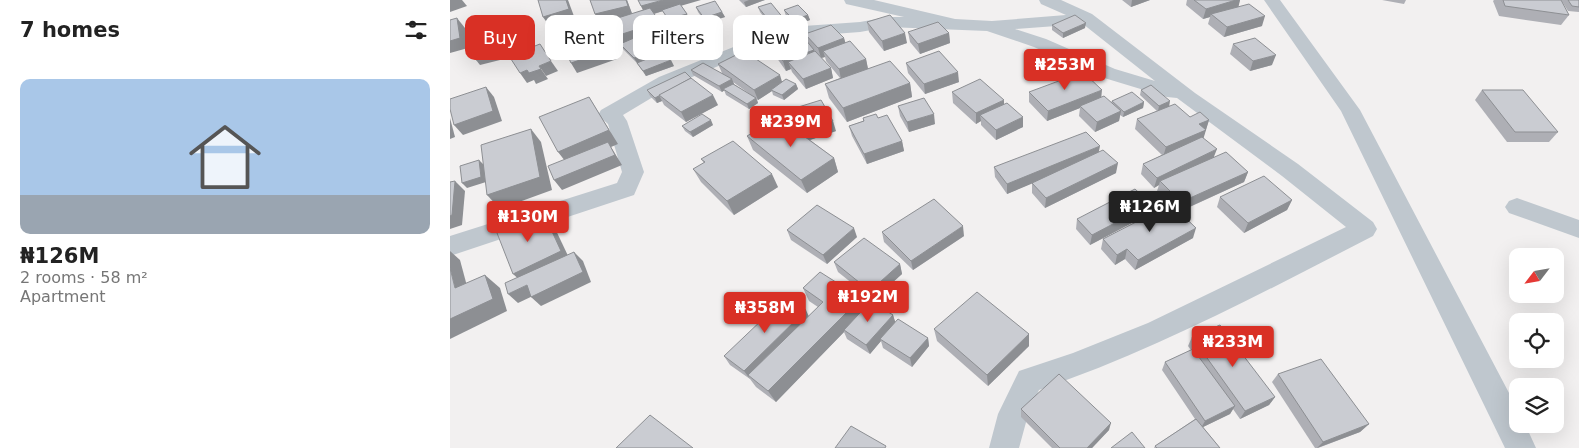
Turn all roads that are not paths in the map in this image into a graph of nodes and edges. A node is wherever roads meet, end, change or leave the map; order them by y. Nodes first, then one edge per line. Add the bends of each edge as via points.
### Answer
1 (852, 0) edge
2 (1047, 0) edge
3 (1272, 0) edge
4 (893, 17) junction
5 (1086, 18) junction
6 (989, 26) junction
7 (1188, 97) junction
8 (1517, 206) dead end
9 (1579, 229) edge
10 (450, 246) edge
11 (1004, 448) edge
12 (1521, 448) edge

1 - 4 street
2 - 5 street
3 - 12 street via 1350,110
4 - 6 street
4 - 10 street via 860,27 804,30 775,43 742,50 666,81 608,115 617,121 633,172 626,189
5 - 6 street
5 - 7 street
6 - 7 street via 1040,43 1108,73
7 - 11 street via 1365,229 1185,318 1072,367 1028,380 1013,414
8 - 9 street

